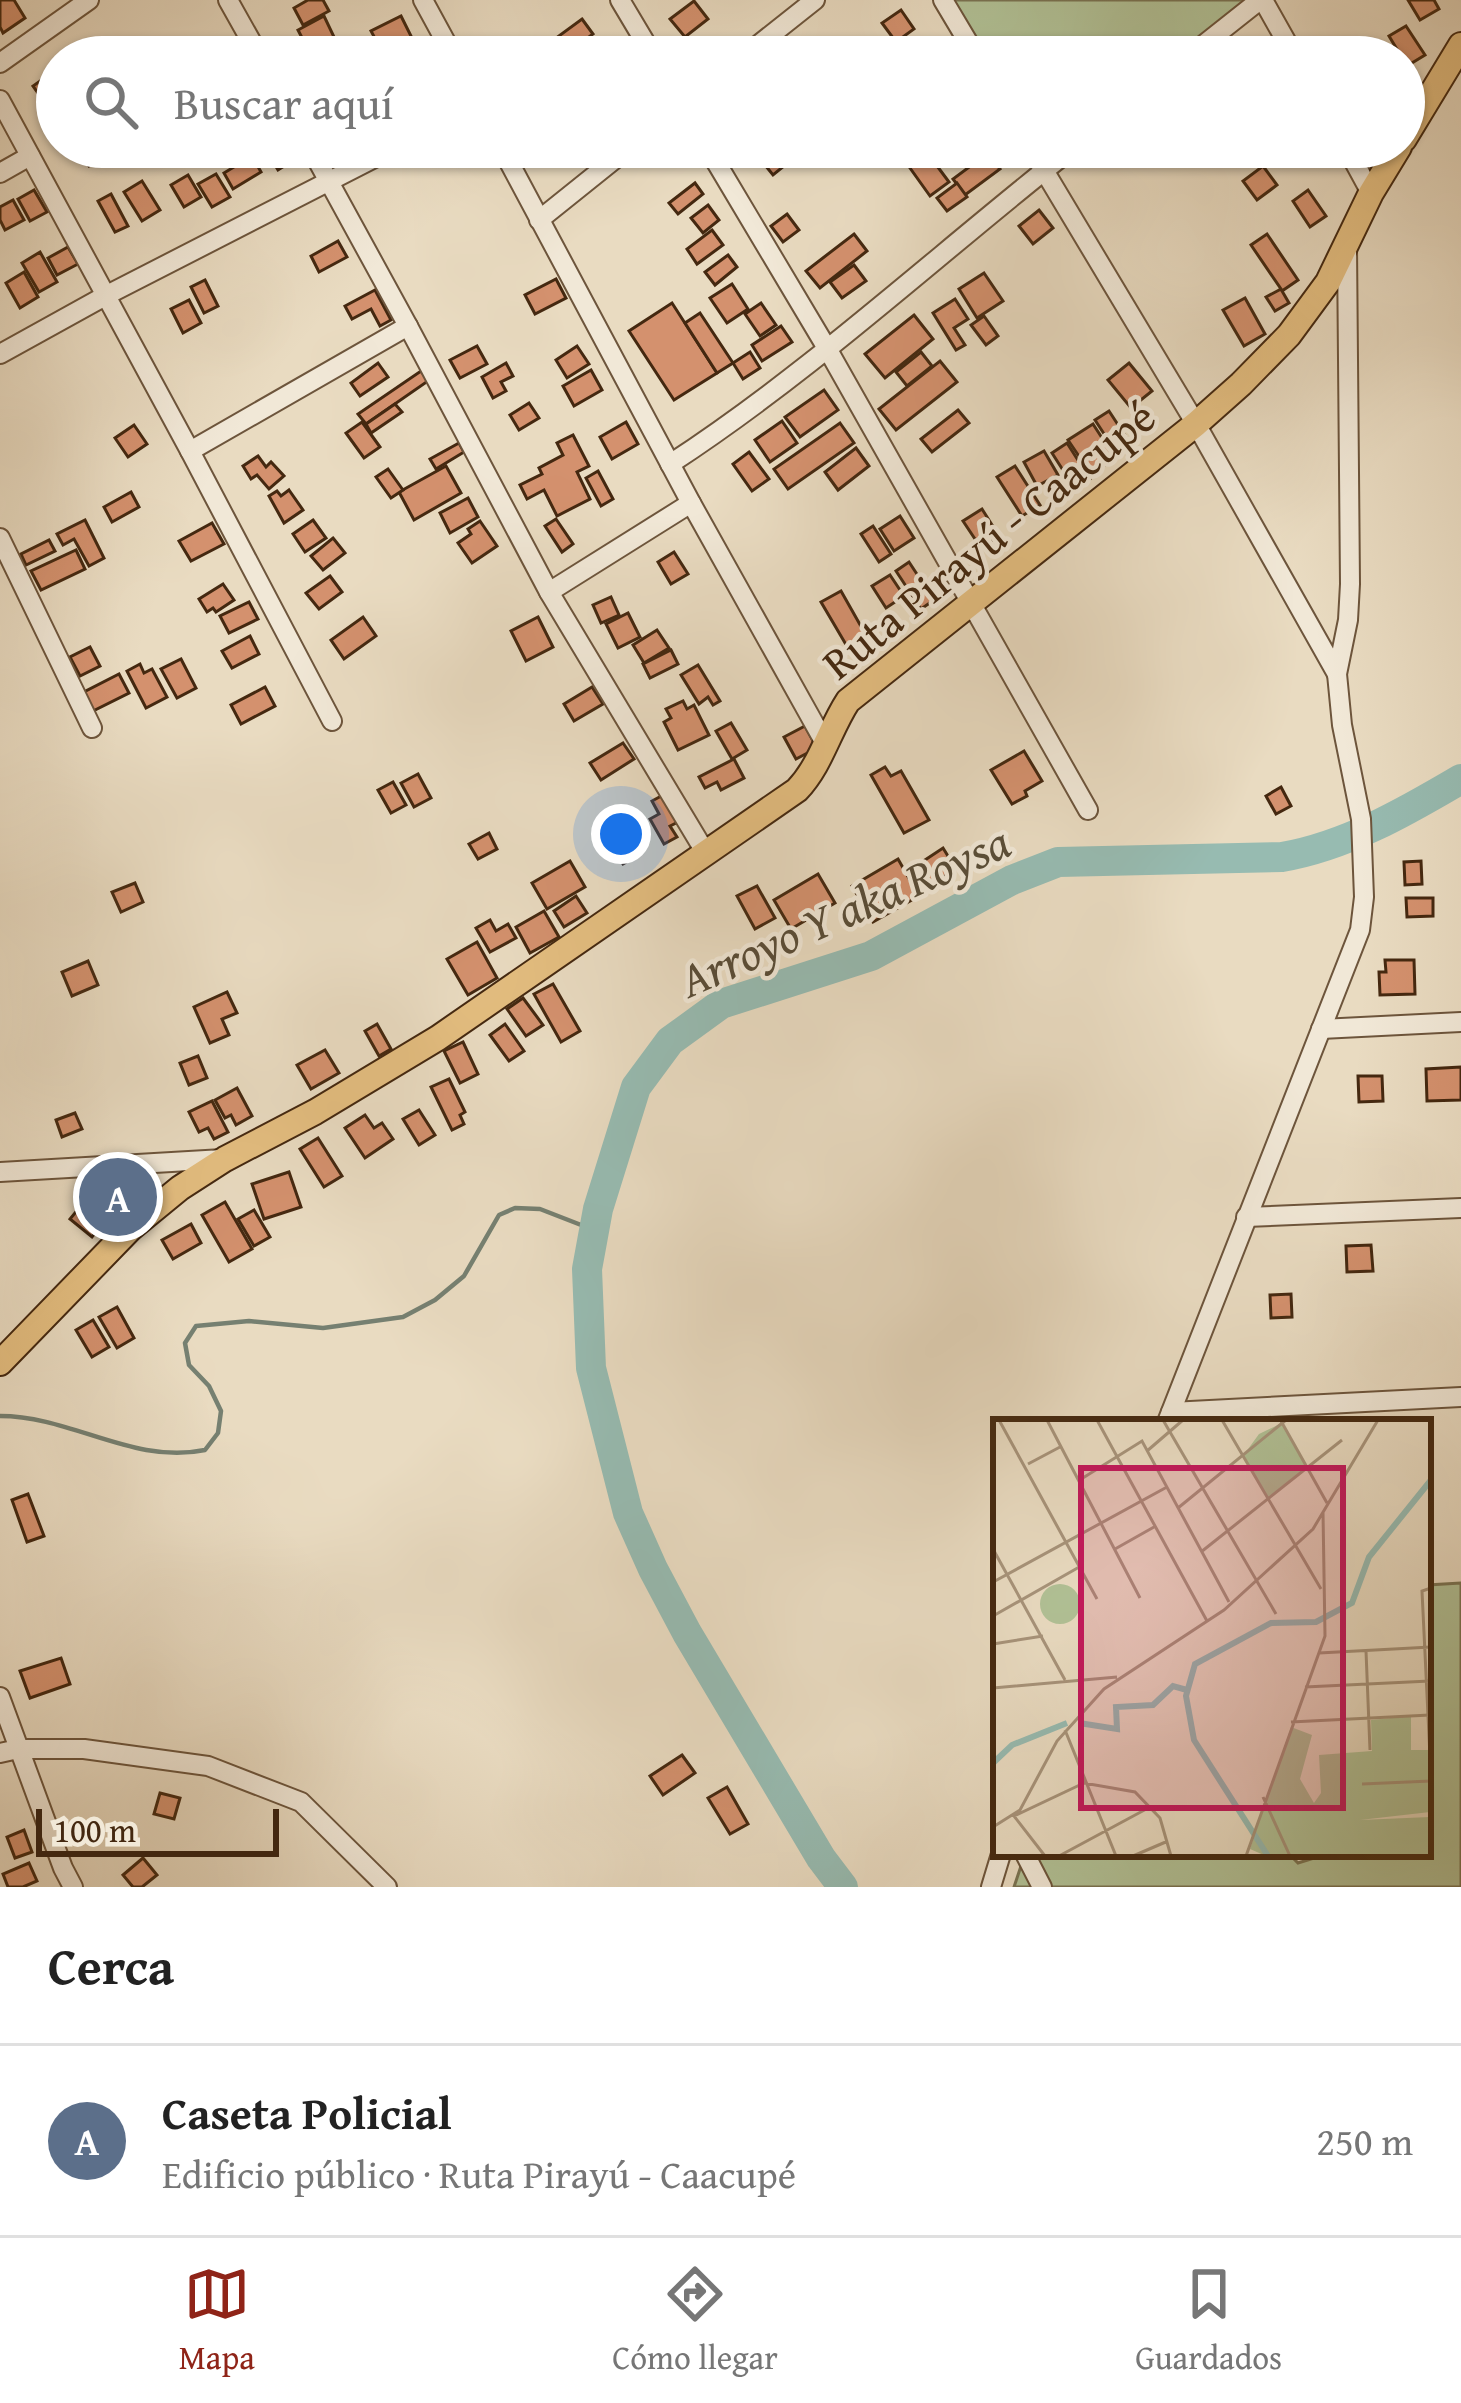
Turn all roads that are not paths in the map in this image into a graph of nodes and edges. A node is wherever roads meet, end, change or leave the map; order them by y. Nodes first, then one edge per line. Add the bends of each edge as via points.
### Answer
1 (89, 0) edge
2 (228, 0) edge
3 (423, 0) edge
4 (620, 0) edge
5 (815, 0) edge
6 (943, 0) edge
7 (1262, 0) edge
8 (38, 36) edge
9 (248, 36) edge
10 (443, 36) edge
11 (641, 36) edge
12 (770, 36) edge
13 (964, 36) edge
14 (1215, 36) edge
15 (1283, 36) edge
16 (36, 38) edge
17 (1461, 46) edge
18 (0, 63) edge
19 (0, 100) edge
20 (1425, 105) edge
21 (30, 156) junction
22 (36, 167) edge
23 (36, 168) edge
24 (322, 168) edge
25 (358, 168) edge
26 (512, 168) edge
27 (604, 168) edge
28 (720, 168) edge
29 (1047, 168) edge
30 (1357, 168) edge
31 (1386, 168) edge
32 (1044, 170) junction
33 (0, 173) edge
34 (330, 183) junction
35 (1371, 193) junction
36 (539, 220) junction
37 (1347, 242) junction
38 (105, 296) junction
39 (408, 326) junction
40 (828, 350) junction
41 (0, 354) edge
42 (1196, 424) junction
43 (190, 451) junction
44 (670, 464) junction
45 (692, 502) junction
46 (1, 543) edge
47 (549, 592) junction
48 (973, 603) junction
49 (1337, 674) junction
50 (332, 721) dead end
51 (92, 728) dead end
52 (825, 743) junction
53 (1088, 810) dead end
54 (707, 855) junction
55 (1461, 1022) edge
56 (1321, 1029) junction
57 (225, 1159) junction
58 (0, 1172) edge
59 (1461, 1208) edge
60 (1246, 1217) junction
61 (0, 1364) edge
62 (1461, 1397) edge
63 (1170, 1417) edge
64 (0, 1696) edge
65 (9, 1751) edge
66 (1000, 1857) edge
67 (1027, 1857) edge
68 (385, 1886) edge
69 (73, 1887) edge
70 (991, 1887) edge
71 (1042, 1887) edge

1 - 8 street
2 - 9 street
3 - 10 street
4 - 11 street
5 - 12 street
6 - 13 street
7 - 14 street
7 - 15 street
16 - 18 street
17 - 20 main road
19 - 21 street
21 - 22 street
21 - 33 street
23 - 38 street
24 - 34 street
25 - 34 street
26 - 36 street
27 - 36 street
28 - 40 street
29 - 32 street
30 - 35 street
31 - 35 main road, Ruta Pirayú - Caacupé
32 - 40 street
32 - 42 street
34 - 38 street
34 - 39 street
35 - 37 main road, Ruta Pirayú - Caacupé
36 - 44 street
37 - 42 main road, Ruta Pirayú - Caacupé via 1289,335
37 - 49 street via 1350,584
38 - 41 street
38 - 43 street
39 - 43 street
39 - 47 street
40 - 44 street
40 - 48 street
42 - 48 main road, Ruta Pirayú - Caacupé
42 - 49 street
43 - 50 street
44 - 45 street
45 - 47 street
45 - 52 street
46 - 51 street
47 - 54 street
48 - 52 main road, Ruta Pirayú - Caacupé via 848,701
48 - 53 street
49 - 56 street via 1361,819 1364,897 1360,930
52 - 54 main road, Ruta Pirayú - Caacupé via 797,790
54 - 57 main road, Ruta Pirayú - Caacupé via 438,1038
55 - 56 street
56 - 60 street
57 - 58 street
57 - 61 main road, Ruta Pirayú - Caacupé via 130,1229
59 - 60 street
60 - 63 street
62 - 63 street
64 - 65 street
65 - 68 street via 163,1759 267,1787 301,1802
65 - 69 street
66 - 70 street
67 - 71 street

